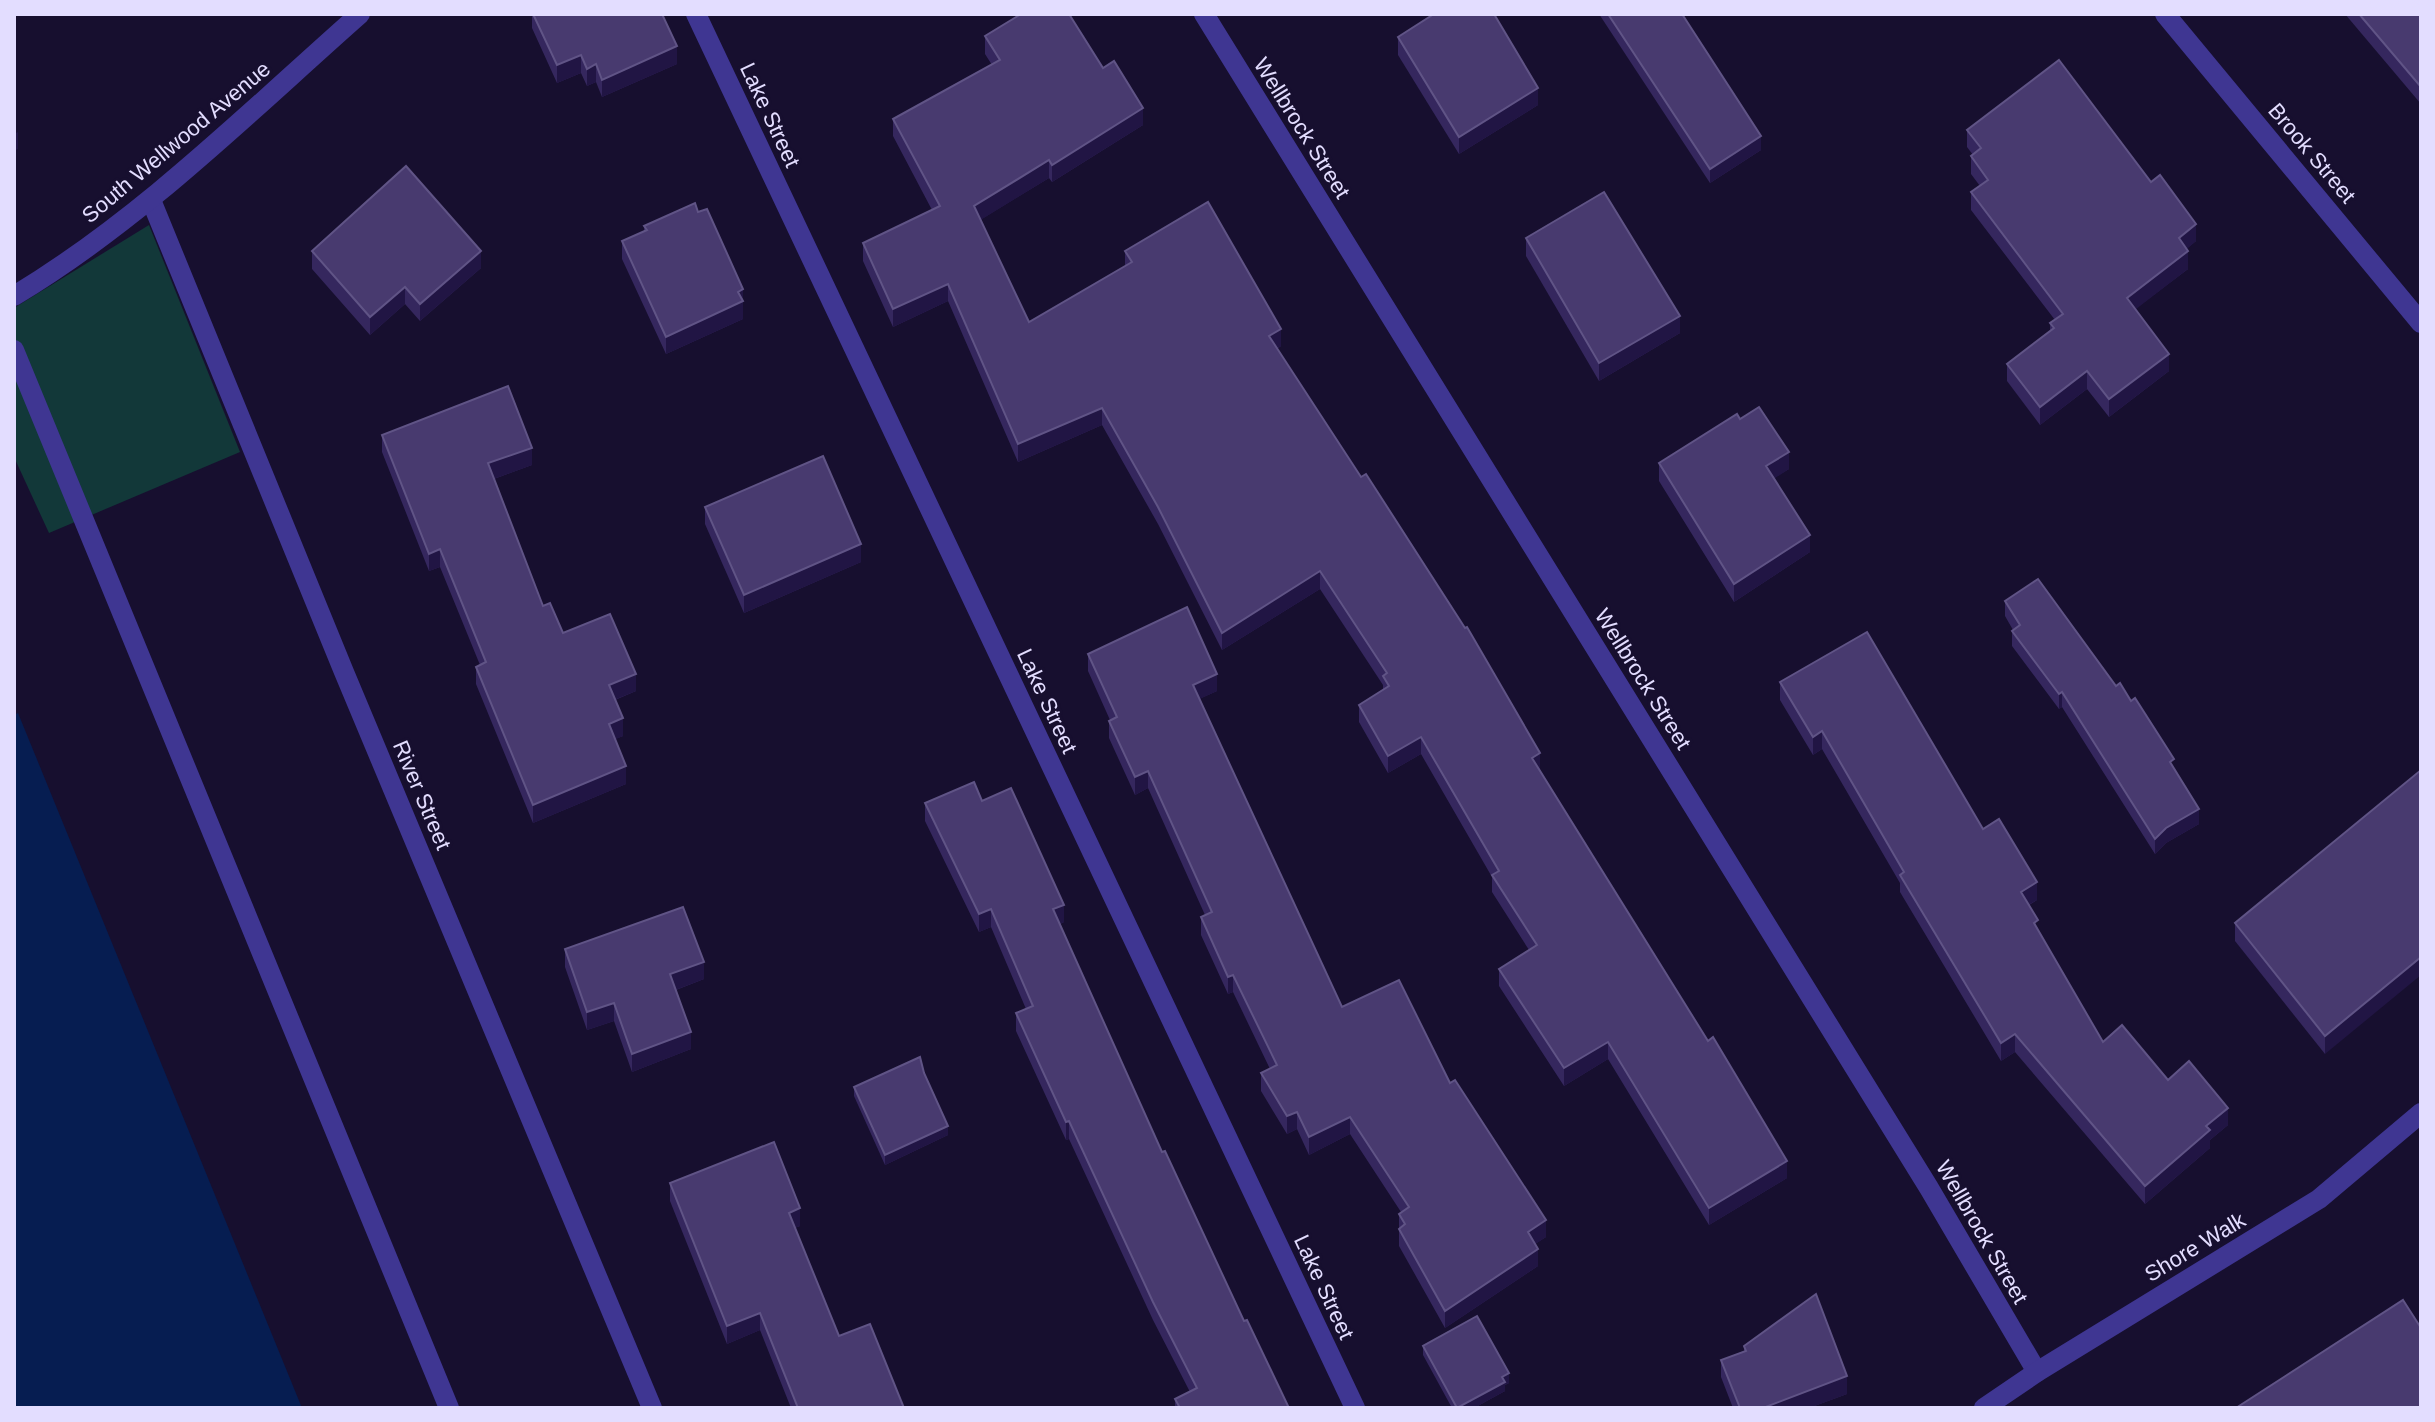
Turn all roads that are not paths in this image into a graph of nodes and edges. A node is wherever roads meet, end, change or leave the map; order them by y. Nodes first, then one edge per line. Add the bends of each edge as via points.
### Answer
1 (360, 14) edge
2 (696, 14) edge
3 (1204, 14) edge
4 (2165, 14) edge
5 (151, 200) junction
6 (14, 296) edge
7 (2421, 323) edge
8 (14, 350) edge
9 (2421, 1113) edge
10 (2037, 1372) junction
11 (449, 1408) edge
12 (652, 1408) edge
13 (1355, 1408) edge
14 (1984, 1408) edge

1 - 5 street, South Wellwood Avenue
2 - 13 street, Lake Street
3 - 10 street, Wellbrock Street via 1929,1188
4 - 7 street, Brook Street
5 - 6 street, South Wellwood Avenue via 67,264
5 - 12 street, River Street
8 - 11 street
9 - 10 street, Shore Walk via 2319,1199
10 - 14 street, Shore Walk

